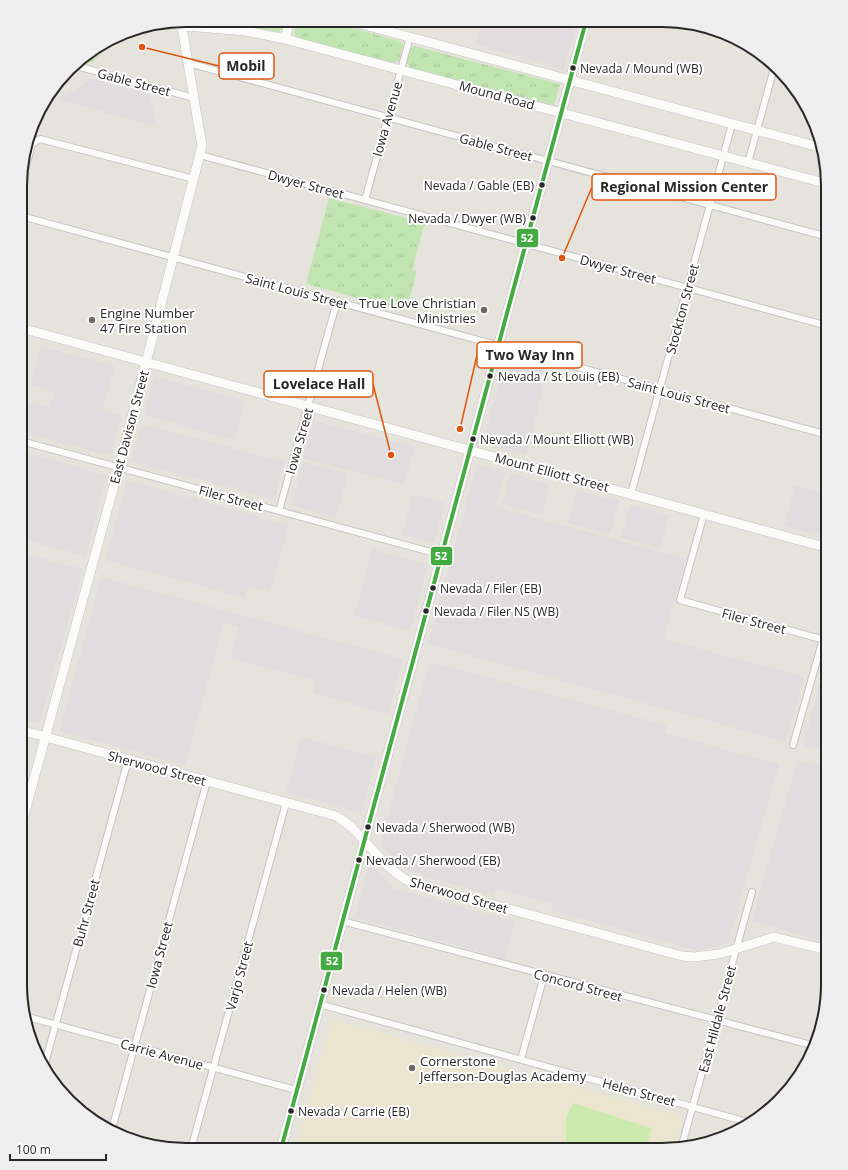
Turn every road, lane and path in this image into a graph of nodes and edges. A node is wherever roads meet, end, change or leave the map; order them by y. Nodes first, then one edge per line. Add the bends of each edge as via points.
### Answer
1 (183, 27) edge
2 (214, 27) edge
3 (288, 27) edge
4 (372, 27) edge
5 (584, 27) edge
6 (410, 37) junction
7 (285, 39) junction
8 (188, 63) junction
9 (80, 67) edge
10 (401, 69) junction
11 (773, 73) edge
12 (570, 80) junction
13 (194, 98) junction
14 (562, 112) junction
15 (388, 117) junction
16 (732, 124) junction
17 (757, 130) junction
18 (32, 144) edge
19 (816, 146) edge
20 (200, 155) junction
21 (723, 156) junction
22 (548, 161) junction
23 (748, 163) junction
24 (194, 179) junction
25 (821, 182) edge
26 (365, 200) junction
27 (710, 205) junction
28 (27, 218) edge
29 (821, 235) edge
30 (526, 244) junction
31 (173, 257) junction
32 (688, 288) junction
33 (337, 301) junction
34 (821, 324) edge
35 (27, 330) edge
36 (498, 345) junction
37 (146, 362) junction
38 (660, 389) junction
39 (309, 406) junction
40 (821, 433) edge
41 (27, 443) edge
42 (470, 450) junction
43 (119, 467) junction
44 (631, 494) junction
45 (279, 511) junction
46 (704, 514) junction
47 (821, 546) edge
48 (442, 555) junction
49 (821, 639) edge
50 (821, 653) edge
51 (27, 732) edge
52 (46, 737) junction
53 (793, 745) dead end
54 (128, 760) junction
55 (207, 781) junction
56 (286, 803) junction
57 (27, 805) edge
58 (364, 841) junction
59 (752, 892) dead end
60 (342, 921) junction
61 (736, 948) junction
62 (821, 948) edge
63 (544, 976) junction
64 (319, 1004) junction
65 (31, 1018) edge
66 (717, 1021) junction
67 (55, 1024) junction
68 (809, 1045) edge
69 (134, 1046) junction
70 (521, 1059) junction
71 (46, 1060) edge
72 (214, 1068) junction
73 (296, 1090) junction
74 (693, 1106) junction
75 (744, 1121) edge
76 (113, 1125) edge
77 (683, 1142) edge
78 (193, 1143) edge
79 (282, 1143) edge

1 - 8 street, East Davison Street
2 - 7 street, Mound Road
3 - 7 street
4 - 6 street
5 - 12 street
6 - 10 street, Iowa Avenue
6 - 12 street
7 - 10 street, Mound Road
8 - 13 street, East Davison Street
8 - 15 street, Gable Street
9 - 13 street, Gable Street
10 - 14 street, Mound Road
10 - 15 street, Iowa Avenue
11 - 17 street
12 - 14 street
12 - 16 street
13 - 20 street, East Davison Street via 201,136
14 - 21 street, Mound Road
14 - 22 street
15 - 22 street, Gable Street
15 - 26 street, Iowa Avenue
16 - 17 street
16 - 21 street, Stockton Street
17 - 19 street
17 - 23 street
18 - 24 street via 40,139 60,143
20 - 24 street, East Davison Street
20 - 26 street, Dwyer Street
21 - 23 street, Mound Road
21 - 27 street, Stockton Street
22 - 27 street, Gable Street
22 - 30 street
23 - 25 street, Mound Road
24 - 31 street, East Davison Street
26 - 30 street, Dwyer Street
27 - 29 street, Gable Street
27 - 32 street, Stockton Street
28 - 31 street, Saint Louis Street
30 - 32 street, Dwyer Street
30 - 36 street
31 - 33 street, Saint Louis Street
31 - 37 street, East Davison Street
32 - 34 street, Dwyer Street
32 - 38 street, Stockton Street
33 - 36 street, Saint Louis Street
33 - 39 street, Iowa Street
35 - 37 street, Mount Elliott Street
36 - 38 street, Saint Louis Street
36 - 42 street
37 - 39 street, Mount Elliott Street
37 - 43 street, East Davison Street
38 - 40 street, Saint Louis Street
38 - 44 street, Stockton Street
39 - 42 street, Mount Elliott Street
39 - 45 street, Iowa Street
41 - 43 street, Filer Street
42 - 44 street, Mount Elliott Street
42 - 48 street
43 - 45 street, Filer Street
43 - 52 street, East Davison Street
44 - 46 street, Mount Elliott Street
45 - 48 street, Filer Street
46 - 47 street, Mount Elliott Street
46 - 49 street, Filer Street via 680,600
48 - 58 street
50 - 53 street
51 - 52 street, Sherwood Street
52 - 54 street, Sherwood Street
52 - 57 street, East Davison Street
54 - 55 street, Sherwood Street
54 - 67 street, Buhr Street
55 - 56 street, Sherwood Street
55 - 69 street, Iowa Street
56 - 58 street, Sherwood Street via 336,816
56 - 72 street, Varjo Street
58 - 60 street
58 - 61 street, Sherwood Street via 398,875 413,883 682,956 706,957
59 - 61 street, East Hildale Street
60 - 63 street, Concord Street
60 - 64 street
61 - 62 street, Sherwood Street via 774,937
61 - 66 street, East Hildale Street
63 - 66 street, Concord Street
63 - 70 street
64 - 70 street, Helen Street
64 - 73 street
65 - 67 street, Carrie Avenue
66 - 68 street, Concord Street
66 - 74 street, East Hildale Street
67 - 69 street, Carrie Avenue
67 - 71 street, Buhr Street
69 - 72 street, Carrie Avenue
69 - 76 street, Iowa Street
70 - 74 street, Helen Street
72 - 73 street, Carrie Avenue
72 - 78 street, Varjo Street
73 - 79 street
74 - 75 street, Helen Street
74 - 77 street, East Hildale Street

